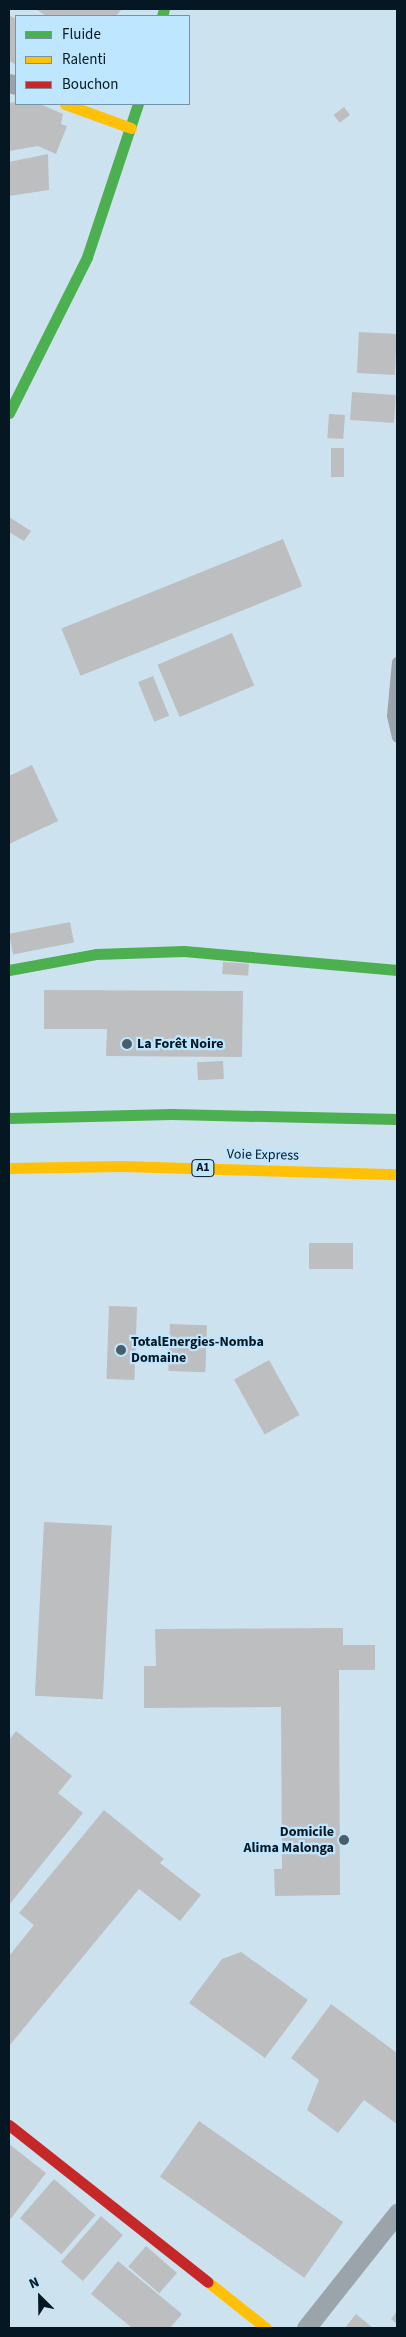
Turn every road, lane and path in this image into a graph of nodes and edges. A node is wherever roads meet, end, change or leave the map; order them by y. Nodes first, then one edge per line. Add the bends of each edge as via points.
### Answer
1 (68, 105) edge
2 (138, 105) edge
3 (131, 128) junction
4 (9, 413) edge
5 (397, 662) edge
6 (396, 686) edge
7 (397, 737) edge
8 (9, 970) edge
9 (397, 970) edge
10 (9, 1118) edge
11 (397, 1119) edge
12 (9, 1168) edge
13 (397, 1174) edge
14 (9, 2125) edge
15 (397, 2213) edge
16 (266, 2328) edge
17 (306, 2328) edge

1 - 3 main road
2 - 3 main road
3 - 4 main road via 97,218 87,257
5 - 6 lane
6 - 7 lane via 392,716
8 - 9 main road via 96,954 184,951
10 - 11 main road via 172,1114
12 - 13 main road, Voie Express / A1 via 121,1166
14 - 16 main road
15 - 17 street

